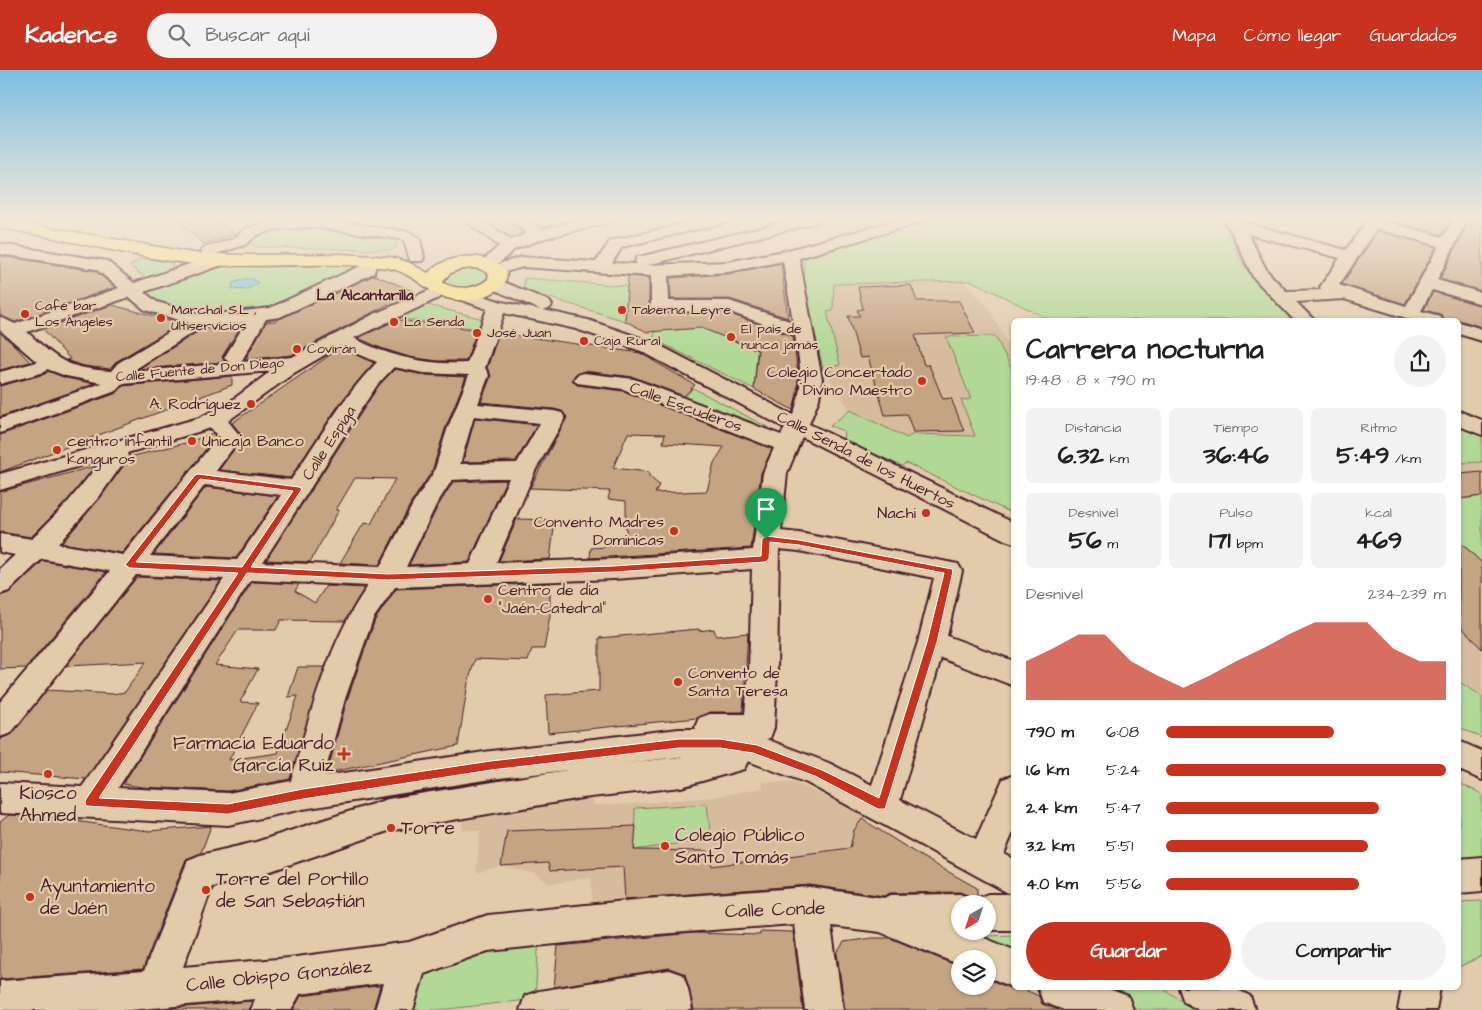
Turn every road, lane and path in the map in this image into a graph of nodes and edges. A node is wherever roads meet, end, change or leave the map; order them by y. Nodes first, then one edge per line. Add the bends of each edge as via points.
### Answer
1 (88, 263) edge
2 (181, 263) edge
3 (199, 263) edge
4 (369, 263) edge
5 (386, 263) edge
6 (451, 263) edge
7 (466, 263) edge
8 (475, 263) edge
9 (499, 263) edge
10 (519, 263) edge
11 (533, 263) edge
12 (609, 263) edge
13 (635, 263) edge
14 (749, 263) edge
15 (791, 263) edge
16 (1254, 263) edge
17 (1345, 263) edge
18 (1438, 263) edge
19 (458, 264) junction
20 (728, 267) junction
21 (607, 269) junction
22 (659, 271) junction
23 (493, 272) junction
24 (174, 274) junction
25 (1428, 283) junction
26 (436, 287) junction
27 (130, 289) junction
28 (462, 294) junction
29 (1345, 294) junction
30 (1281, 297) junction
31 (1482, 299) edge
32 (496, 306) junction
33 (729, 306) junction
34 (200, 314) junction
35 (1411, 314) junction
36 (259, 316) junction
37 (1303, 318) edge
38 (1426, 318) edge
39 (581, 324) junction
40 (1461, 329) edge
41 (5, 330) edge
42 (802, 331) junction
43 (1482, 335) edge
44 (341, 339) junction
45 (234, 358) dead end
46 (389, 361) junction
47 (38, 368) dead end
48 (475, 368) junction
49 (261, 375) junction
50 (0, 378) edge
51 (115, 378) junction
52 (584, 379) dead end
53 (466, 409) junction
54 (215, 419) junction
55 (1461, 419) edge
56 (0, 426) edge
57 (1482, 428) edge
58 (792, 435) junction
59 (114, 449) junction
60 (524, 471) junction
61 (445, 473) junction
62 (198, 476) junction
63 (0, 482) edge
64 (299, 489) junction
65 (1011, 533) edge
66 (0, 543) edge
67 (766, 549) junction
68 (38, 550) junction
69 (130, 565) junction
70 (244, 570) junction
71 (478, 575) junction
72 (388, 577) junction
73 (0, 584) edge
74 (932, 642) junction
75 (1011, 673) edge
76 (0, 724) edge
77 (710, 727) dead end
78 (1461, 756) edge
79 (733, 759) dead end
80 (1482, 766) edge
81 (303, 794) junction
82 (1011, 797) edge
83 (0, 798) edge
84 (90, 802) junction
85 (882, 805) junction
86 (984, 860) junction
87 (1482, 874) edge
88 (1011, 876) edge
89 (1461, 876) edge
90 (810, 905) junction
91 (951, 912) edge
92 (996, 912) edge
93 (1011, 912) edge
94 (880, 914) junction
95 (409, 962) junction
96 (1011, 969) edge
97 (289, 977) junction
98 (156, 989) junction
99 (1201, 990) edge
100 (1421, 990) edge
101 (0, 1000) edge
102 (270, 1010) edge
103 (394, 1010) edge
104 (538, 1010) edge
105 (673, 1010) edge
106 (824, 1010) edge
107 (1236, 1010) edge
108 (1417, 1010) edge

1 - 27 street via 101,265
2 - 24 street via 179,271
3 - 24 street
4 - 36 street via 368,269 274,313
5 - 26 main road via 409,268
6 - 19 main road
7 - 19 main road
8 - 23 main road
9 - 23 street
10 - 23 street
11 - 21 street
12 - 21 street
13 - 21 street
14 - 20 street
15 - 42 street
16 - 30 street
17 - 29 street via 1329,287
18 - 25 street
19 - 26 main road via 439,272 433,279
20 - 22 street
20 - 33 street
21 - 22 street
22 - 33 street via 660,307
23 - 28 main road via 484,290
23 - 39 street, Calle Senda de los Huertos
24 - 27 street
25 - 31 street
25 - 35 street
26 - 28 main road
26 - 44 street
27 - 34 street via 151,306
27 - 41 street
28 - 32 street, Calle Senda de los Huertos
29 - 30 street
29 - 35 street
30 - 37 street
32 - 39 street, Calle Senda de los Huertos
32 - 48 street
33 - 42 street
34 - 36 street
34 - 51 street via 195,324 125,367
35 - 38 street
36 - 45 street
39 - 58 street, Calle Senda de los Huertos via 648,347
40 - 43 street
41 - 51 street, Calle Fuente de Don Diego via 50,364 85,375
42 - 58 street via 812,379 804,414
44 - 46 street
44 - 49 street via 298,362
46 - 48 street via 440,368
46 - 64 street, Calle Espiga via 371,380
47 - 50 street
48 - 53 street via 479,376
49 - 51 street, Calle Fuente de Don Diego
49 - 54 street via 229,412
51 - 56 street via 109,387
52 - 58 street, Calle Escuderos via 627,383
53 - 60 street via 554,418
53 - 61 street
54 - 59 street
54 - 62 street via 230,437
55 - 57 street
58 - 65 street, Calle Senda de los Huertos
58 - 67 street via 775,473
59 - 63 street
59 - 68 street via 118,456
60 - 61 street
60 - 71 street
61 - 72 street via 425,504
62 - 64 street
62 - 69 street
64 - 70 street, Calle Espiga
66 - 68 street
67 - 71 street
67 - 74 street via 799,542 949,571
67 - 77 street via 759,728
68 - 69 street
68 - 73 street
69 - 70 street
69 - 76 street
70 - 72 street
70 - 84 street, Calle Espiga
71 - 72 street
72 - 81 street via 361,616 344,658
74 - 75 street
74 - 85 street
78 - 80 street
79 - 98 street via 681,772 582,783 388,815 256,859 200,872
81 - 84 street via 228,809
81 - 85 street via 501,764 679,744 720,743 753,748 818,773
82 - 86 street
83 - 84 street
85 - 86 street
86 - 88 street
87 - 89 street
90 - 94 street, Calle Conde
90 - 95 street, Calle Conde via 488,933
90 - 106 street
91 - 94 street
92 - 93 street
94 - 96 street, Calle Conde
95 - 97 street, Calle Obispo González
95 - 103 street
97 - 98 street, Calle Obispo González
97 - 102 street
98 - 101 street, Calle Obispo González
99 - 107 street
100 - 108 street
104 - 105 street via 669,988

